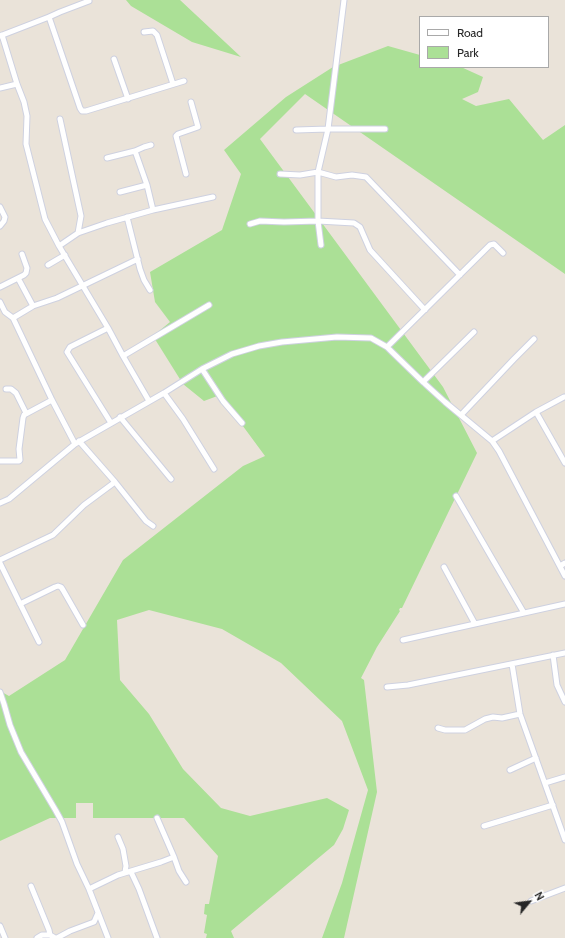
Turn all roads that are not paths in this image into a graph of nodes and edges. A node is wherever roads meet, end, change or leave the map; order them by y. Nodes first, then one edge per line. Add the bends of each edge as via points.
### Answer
1 (344, 0) edge
2 (89, 1) dead end
3 (49, 17) junction
4 (144, 32) dead end
5 (1, 36) edge
6 (114, 59) dead end
7 (184, 81) dead end
8 (17, 84) junction
9 (173, 84) junction
10 (0, 88) edge
11 (128, 98) junction
12 (190, 102) dead end
13 (60, 119) dead end
14 (328, 129) junction
15 (385, 129) dead end
16 (296, 130) dead end
17 (151, 145) dead end
18 (135, 151) junction
19 (107, 158) dead end
20 (318, 172) junction
21 (186, 174) dead end
22 (280, 174) dead end
23 (147, 185) junction
24 (120, 192) dead end
25 (213, 196) dead end
26 (0, 207) edge
27 (153, 210) junction
28 (127, 217) junction
29 (318, 221) junction
30 (250, 224) dead end
31 (0, 226) edge
32 (78, 233) junction
33 (321, 245) dead end
34 (59, 246) junction
35 (503, 253) dead end
36 (22, 254) dead end
37 (65, 255) junction
38 (138, 259) junction
39 (48, 265) dead end
40 (460, 275) junction
41 (18, 278) junction
42 (83, 286) junction
43 (0, 287) edge
44 (150, 290) dead end
45 (0, 302) edge
46 (209, 305) dead end
47 (32, 306) junction
48 (425, 310) junction
49 (3, 313) edge
50 (13, 318) junction
51 (108, 328) junction
52 (474, 332) dead end
53 (534, 339) dead end
54 (387, 347) junction
55 (123, 356) junction
56 (202, 369) junction
57 (423, 382) junction
58 (6, 389) dead end
59 (164, 393) junction
60 (564, 397) dead end
61 (52, 400) junction
62 (149, 401) junction
63 (536, 412) junction
64 (26, 413) junction
65 (461, 415) junction
66 (120, 417) junction
67 (111, 423) junction
68 (242, 423) dead end
69 (492, 441) junction
70 (77, 443) junction
71 (563, 453) edge
72 (0, 461) edge
73 (565, 463) edge
74 (214, 469) dead end
75 (171, 478) dead end
76 (115, 482) junction
77 (456, 496) dead end
78 (0, 503) edge
79 (153, 526) dead end
80 (0, 561) edge
81 (565, 563) edge
82 (560, 566) junction
83 (444, 567) dead end
84 (565, 576) edge
85 (20, 604) junction
86 (565, 604) edge
87 (524, 613) junction
88 (475, 624) junction
89 (83, 625) dead end
90 (403, 640) dead end
91 (39, 642) dead end
92 (565, 653) edge
93 (553, 655) junction
94 (512, 664) junction
95 (387, 687) dead end
96 (0, 692) edge
97 (565, 702) edge
98 (520, 714) junction
99 (438, 728) dead end
100 (536, 758) junction
101 (510, 770) dead end
102 (565, 777) edge
103 (545, 783) junction
104 (553, 805) junction
105 (157, 818) dead end
106 (484, 826) dead end
107 (118, 837) dead end
108 (565, 840) edge
109 (174, 857) junction
110 (125, 872) junction
111 (131, 872) junction
112 (186, 882) dead end
113 (31, 886) dead end
114 (565, 888) edge
115 (89, 889) junction
116 (531, 901) dead end
117 (98, 913) junction
118 (94, 922) junction
119 (102, 924) junction
120 (0, 926) edge
121 (54, 937) edge
122 (5, 938) edge
123 (37, 938) edge
124 (108, 938) edge
125 (157, 938) edge

1 - 14 street
2 - 3 street
3 - 5 street
3 - 11 street via 82,111
4 - 9 street via 153,31 157,35
5 - 8 street
6 - 11 street
7 - 9 street
8 - 10 street
8 - 34 street via 27,116 26,144 33,173 45,219
9 - 11 street
12 - 21 street via 198,126 176,136
13 - 32 street via 81,216
14 - 15 street
14 - 16 street
14 - 20 street
17 - 18 street
18 - 19 street
18 - 23 street
20 - 22 street via 300,175
20 - 29 street
20 - 40 street via 336,177 366,177
23 - 24 street
23 - 27 street
25 - 27 street
26 - 31 street via 5,217
27 - 28 street
28 - 32 street
28 - 38 street
29 - 30 street via 260,221
29 - 33 street
29 - 48 street via 354,222 361,230 370,250
32 - 34 street
34 - 37 street
35 - 40 street via 492,244
36 - 41 street via 26,273
37 - 39 street
37 - 42 street
38 - 42 street
38 - 44 street
40 - 48 street
41 - 43 street
41 - 47 street
42 - 47 street via 58,298
42 - 51 street
45 - 49 street
46 - 55 street
47 - 50 street
48 - 54 street
49 - 50 street
50 - 61 street
51 - 55 street
51 - 67 street via 70,347 67,352
52 - 57 street
53 - 65 street
54 - 56 street via 371,338 356,337 282,342 232,354
54 - 57 street
55 - 62 street
56 - 59 street
56 - 68 street via 223,401
57 - 65 street
58 - 64 street via 16,393
59 - 62 street
59 - 74 street
60 - 63 street
61 - 64 street
61 - 70 street
62 - 66 street
63 - 69 street
63 - 71 street
64 - 72 street via 23,418 20,460
65 - 69 street
66 - 67 street
66 - 75 street
67 - 70 street
69 - 82 street
70 - 76 street
70 - 78 street via 9,499
71 - 73 street
76 - 79 street via 146,521
76 - 80 street via 84,505 53,535
77 - 87 street
80 - 85 street
81 - 82 street
82 - 84 street
83 - 88 street
85 - 89 street via 58,586
85 - 91 street
86 - 87 street
87 - 88 street
88 - 90 street
92 - 93 street
93 - 94 street
93 - 97 street via 557,685
94 - 95 street
94 - 98 street
96 - 115 street via 22,752 62,822
98 - 99 street via 484,719 465,730
98 - 100 street
100 - 101 street
100 - 103 street
102 - 103 street
103 - 104 street
104 - 106 street
104 - 108 street
105 - 109 street
107 - 110 street via 123,849
109 - 111 street
109 - 112 street
110 - 111 street
110 - 115 street
111 - 125 street
113 - 121 street
114 - 116 street
115 - 117 street
117 - 118 street
117 - 119 street
118 - 119 street
118 - 121 street
119 - 124 street
120 - 122 street
121 - 123 street via 42,935

